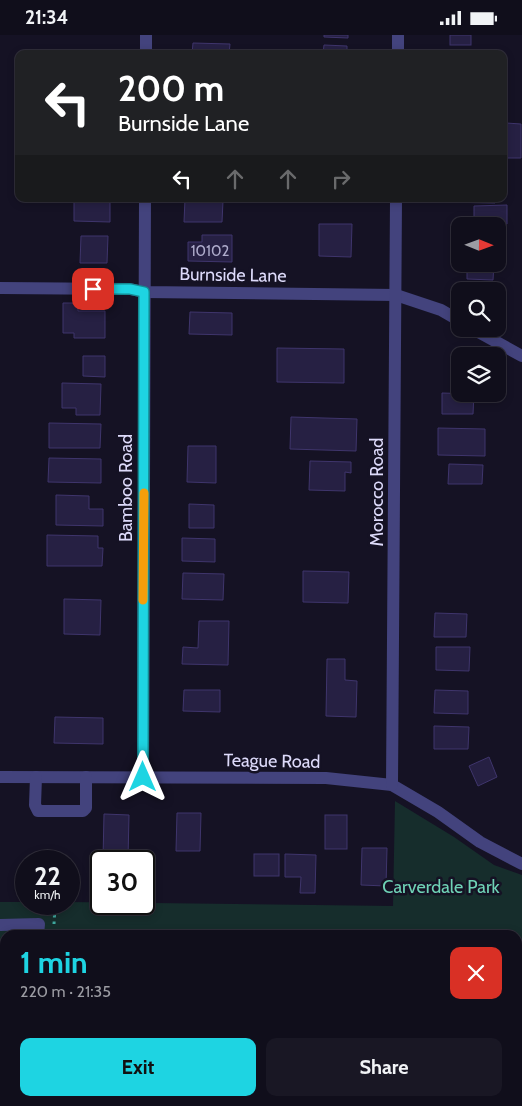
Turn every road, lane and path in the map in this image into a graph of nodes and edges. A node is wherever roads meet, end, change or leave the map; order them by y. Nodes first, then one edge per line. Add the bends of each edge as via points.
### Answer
1 (146, 35) edge
2 (398, 35) edge
3 (146, 50) edge
4 (398, 50) edge
5 (145, 202) edge
6 (396, 202) edge
7 (0, 288) edge
8 (144, 292) junction
9 (396, 295) junction
10 (451, 316) edge
11 (488, 337) edge
12 (522, 356) edge
13 (0, 777) edge
14 (36, 777) junction
15 (86, 777) junction
16 (143, 777) junction
17 (392, 785) junction
18 (522, 864) edge
19 (0, 925) edge
20 (38, 930) edge

1 - 3 street
2 - 4 street
5 - 8 street, Bamboo Road
6 - 9 street, Morocco Road
7 - 8 street, Burnside Lane via 130,289
8 - 9 street, Burnside Lane
8 - 16 street, Bamboo Road
9 - 10 street, Burnside Lane
9 - 17 street, Morocco Road
11 - 12 street
13 - 14 street, Teague Road
14 - 15 street, Teague Road
14 - 15 street via 35,805 38,811 83,811 86,808
15 - 16 street, Teague Road
16 - 17 street, Teague Road via 326,778
17 - 18 street, Teague Road via 480,842
19 - 20 street via 39,924

